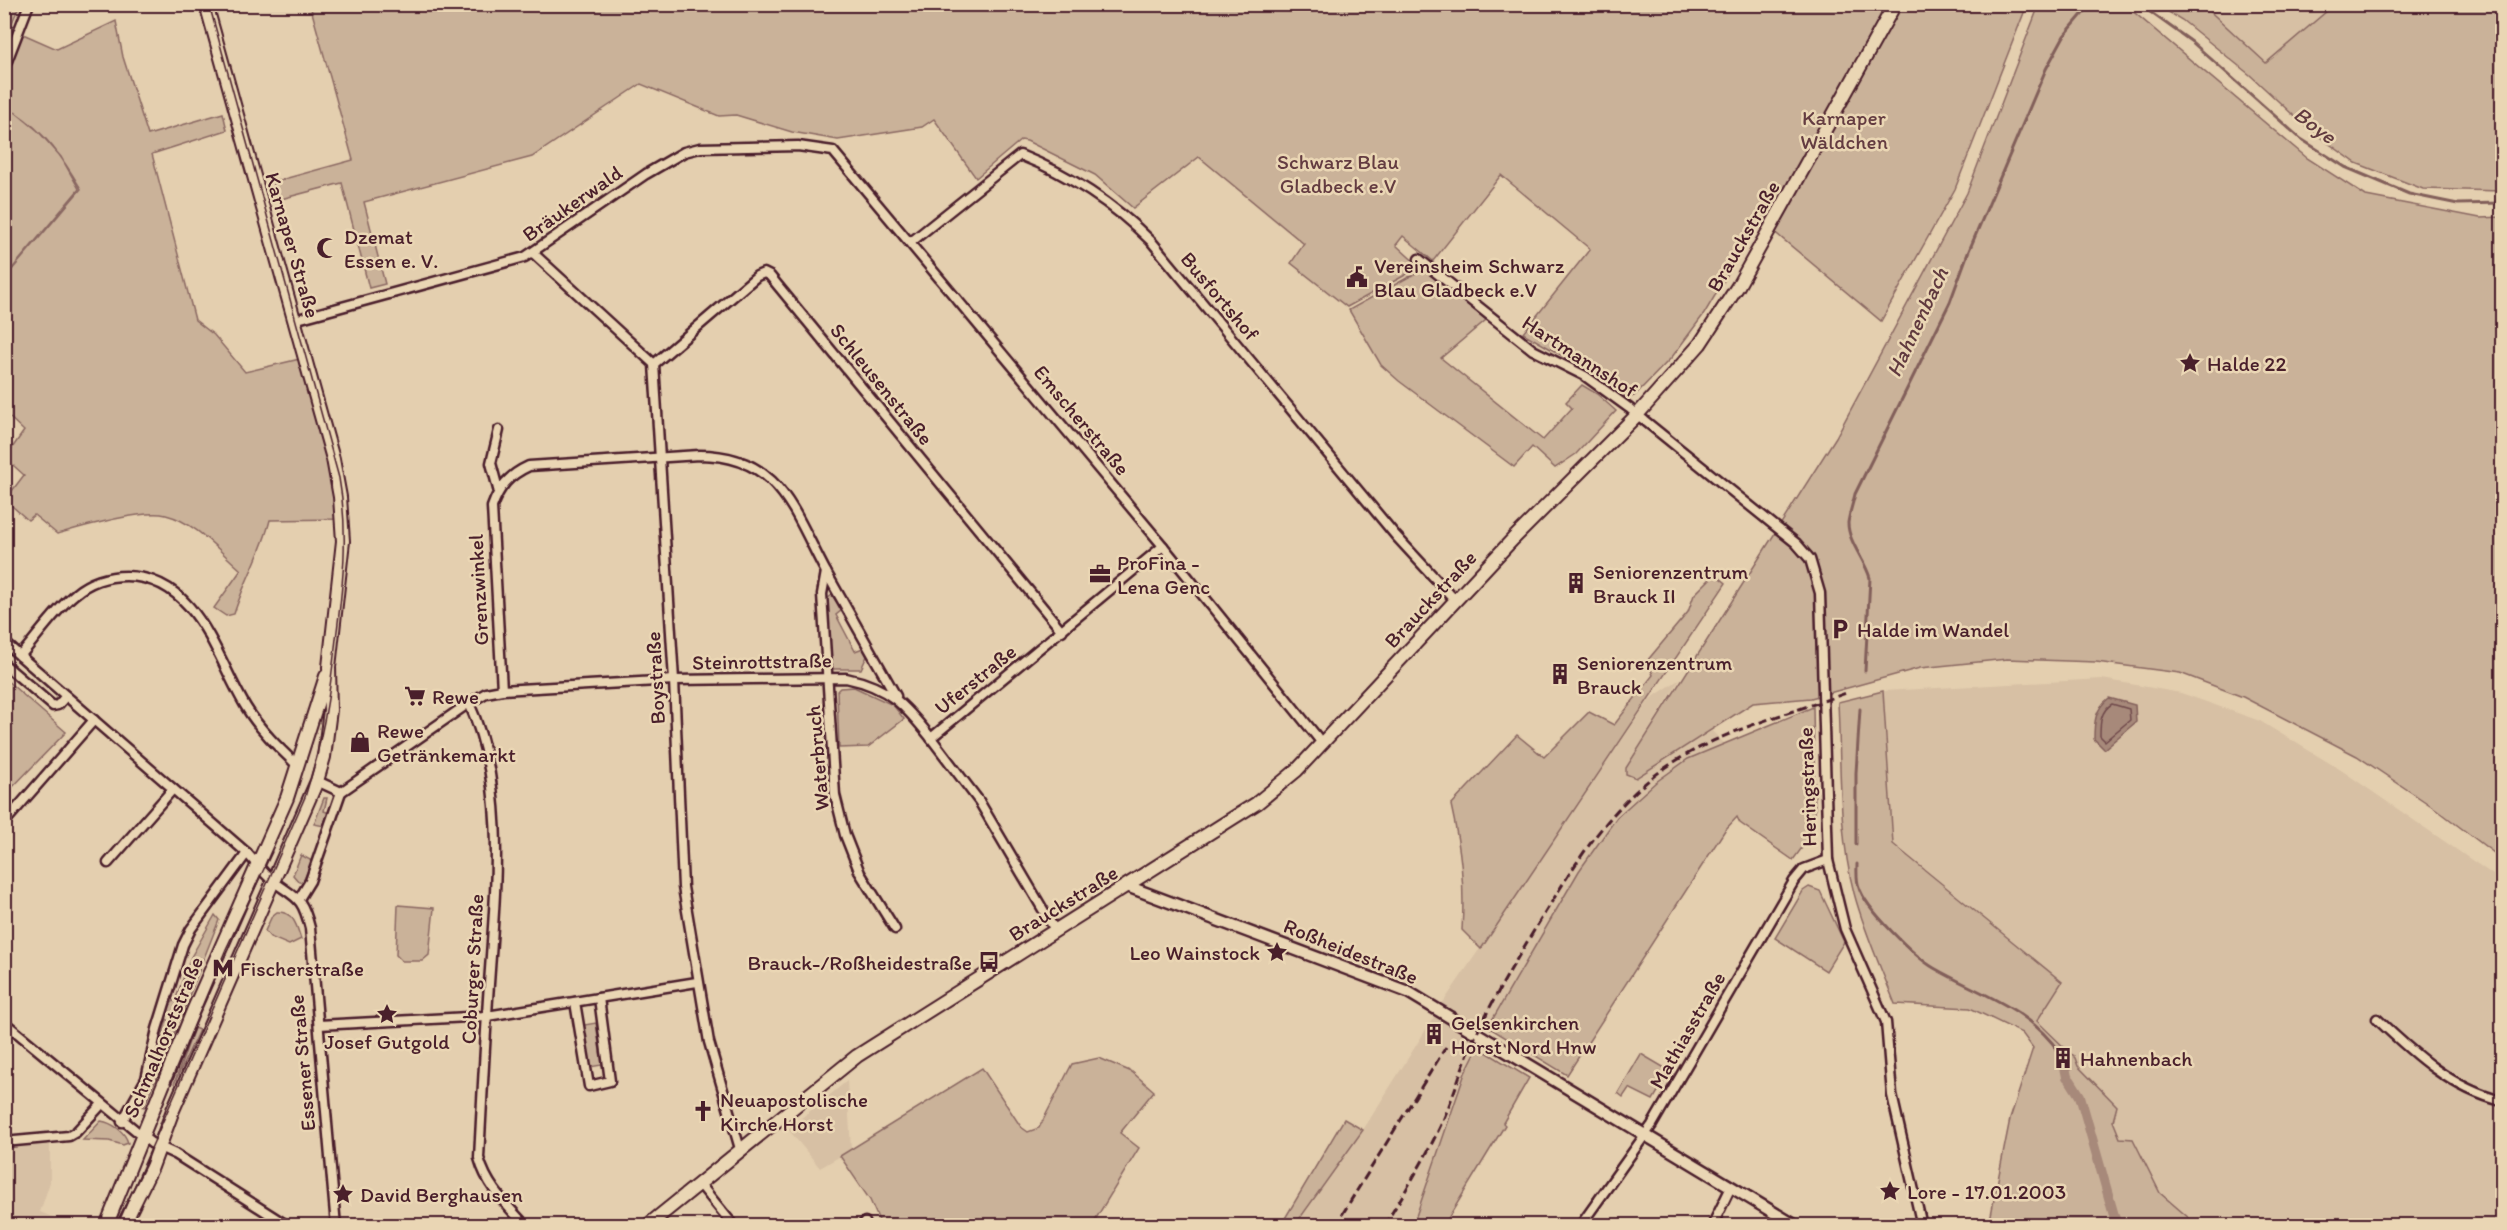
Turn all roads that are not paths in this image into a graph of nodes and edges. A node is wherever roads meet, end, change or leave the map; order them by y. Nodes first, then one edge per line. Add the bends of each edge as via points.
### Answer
1 (29, 4) edge
2 (206, 4) edge
3 (1895, 4) edge
4 (4, 69) edge
5 (798, 146) joint
6 (911, 242) junction
7 (533, 253) junction
8 (1419, 259) dead end
9 (294, 320) junction
10 (654, 364) junction
11 (1637, 415) junction
12 (499, 430) dead end
13 (662, 458) junction
14 (498, 489) junction
15 (1163, 546) junction
16 (826, 572) junction
17 (1455, 600) junction
18 (1062, 631) junction
19 (4, 642) edge
20 (21, 656) junction
21 (4, 664) edge
22 (328, 667) junction
23 (674, 680) junction
24 (827, 680) junction
25 (502, 690) junction
26 (66, 696) junction
27 (897, 699) junction
28 (470, 703) junction
29 (94, 720) junction
30 (931, 738) junction
31 (1322, 743) junction
32 (298, 766) junction
33 (317, 781) junction
34 (173, 789) junction
35 (341, 792) junction
36 (4, 823) edge
37 (247, 853) junction
38 (1828, 860) junction
39 (108, 863) dead end
40 (256, 863) junction
41 (274, 881) junction
42 (1127, 886) junction
43 (299, 899) junction
44 (895, 929) dead end
45 (1055, 930) junction
46 (697, 982) junction
47 (599, 998) junction
48 (575, 1002) junction
49 (487, 1016) junction
50 (2377, 1019) dead end
51 (4, 1022) edge
52 (319, 1025) junction
53 (2502, 1101) edge
54 (102, 1104) junction
55 (123, 1122) junction
56 (1645, 1135) junction
57 (142, 1136) junction
58 (4, 1142) edge
59 (159, 1147) junction
60 (740, 1149) junction
61 (699, 1183) junction
62 (1731, 1187) junction
63 (106, 1226) edge
64 (123, 1226) edge
65 (288, 1226) edge
66 (336, 1226) edge
67 (526, 1226) edge
68 (647, 1226) edge
69 (734, 1226) edge
70 (1580, 1226) edge
71 (1712, 1226) edge
72 (1796, 1226) edge
73 (1922, 1226) edge

1 - 4 street
2 - 9 main road, Karnaper Straße
3 - 11 main road, Brauckstraße via 1738,286 1700,344
5 - 6 street, Emscherstraße via 833,151
5 - 7 street, Bräukerwald via 700,148 684,152
6 - 15 street, Emscherstraße
6 - 17 street, Busfortshof via 1020,155 1054,169 1093,193 1125,215 1151,241 1396,536
7 - 9 street, Bräukerwald
7 - 10 street
8 - 11 street, Hartmannshof via 1533,350 1586,376
9 - 22 main road, Karnaper Straße via 340,497 343,541
10 - 13 street, Boystraße
10 - 18 street, Schleusenstraße via 757,276 770,276
11 - 17 main road, Brauckstraße
11 - 38 street, Heringstraße via 1796,543 1815,570 1821,593
12 - 14 street, Grenzwinkel via 491,463
13 - 14 street via 529,466
13 - 16 street via 723,455 743,460 766,474 782,491
13 - 23 street, Boystraße
14 - 25 street, Grenzwinkel via 492,521
15 - 18 street, Uferstraße
15 - 31 street, Emscherstraße
16 - 24 street, Waterbruch via 822,594
16 - 27 street
17 - 31 main road, Brauckstraße
18 - 30 street, Uferstraße
19 - 20 street
20 - 26 street
20 - 32 street via 84,587 121,576 158,582 180,598 203,624 255,722
21 - 26 street via 53,706
22 - 32 main road
22 - 33 main road via 330,710
23 - 24 street, Steinrottstraße
23 - 25 street, Steinrottstraße
23 - 46 street, Boystraße via 683,887
24 - 27 street, Steinrottstraße via 846,678 873,683
24 - 44 street, Waterbruch via 835,795 845,835 860,873
25 - 28 street, Steinrottstraße via 486,693
26 - 29 street
27 - 30 street, Steinrottstraße
28 - 35 street, Steinrottstraße
28 - 49 street, Coburger Straße via 490,780 495,829
29 - 34 street
29 - 36 street
30 - 45 street, Uferstraße via 979,801
31 - 42 main road, Brauckstraße via 1257,803
32 - 40 main road
33 - 35 street
33 - 41 main road
34 - 37 street
34 - 39 street
35 - 43 street via 310,881
37 - 40 street
37 - 55 street, Schmalhorststraße via 183,945 146,1079
38 - 56 street, Mathiasstraße via 1804,869 1794,881
38 - 73 street, Heringstraße via 1845,929 1886,1022 1892,1095
40 - 41 street
40 - 57 main road, Schmalhorststraße
41 - 43 street
41 - 59 main road, Schmalhorststraße
42 - 45 main road, Brauckstraße
42 - 56 street, Roßheidestraße via 1408,992
43 - 52 street, Essener Straße via 310,928
45 - 60 main road, Brauckstraße via 840,1069
46 - 47 street
46 - 60 street, Boystraße via 709,1042
47 - 48 street
47 - 48 street via 610,1081 589,1086
48 - 49 street
49 - 52 street
49 - 67 street, Coburger Straße via 479,1158 493,1190
50 - 53 street via 2439,1073
51 - 54 street
52 - 66 street, Essener Straße
54 - 55 street
54 - 58 street via 69,1136
55 - 57 street
56 - 62 street, Roßheidestraße
56 - 70 street, Mathiasstraße
57 - 59 street
57 - 63 main road, Schmalhorststraße
59 - 64 main road, Schmalhorststraße
59 - 65 street
60 - 61 main road, Brauckstraße
61 - 68 main road, Brauckstraße
61 - 69 street
62 - 71 street
62 - 72 street, Roßheidestraße

